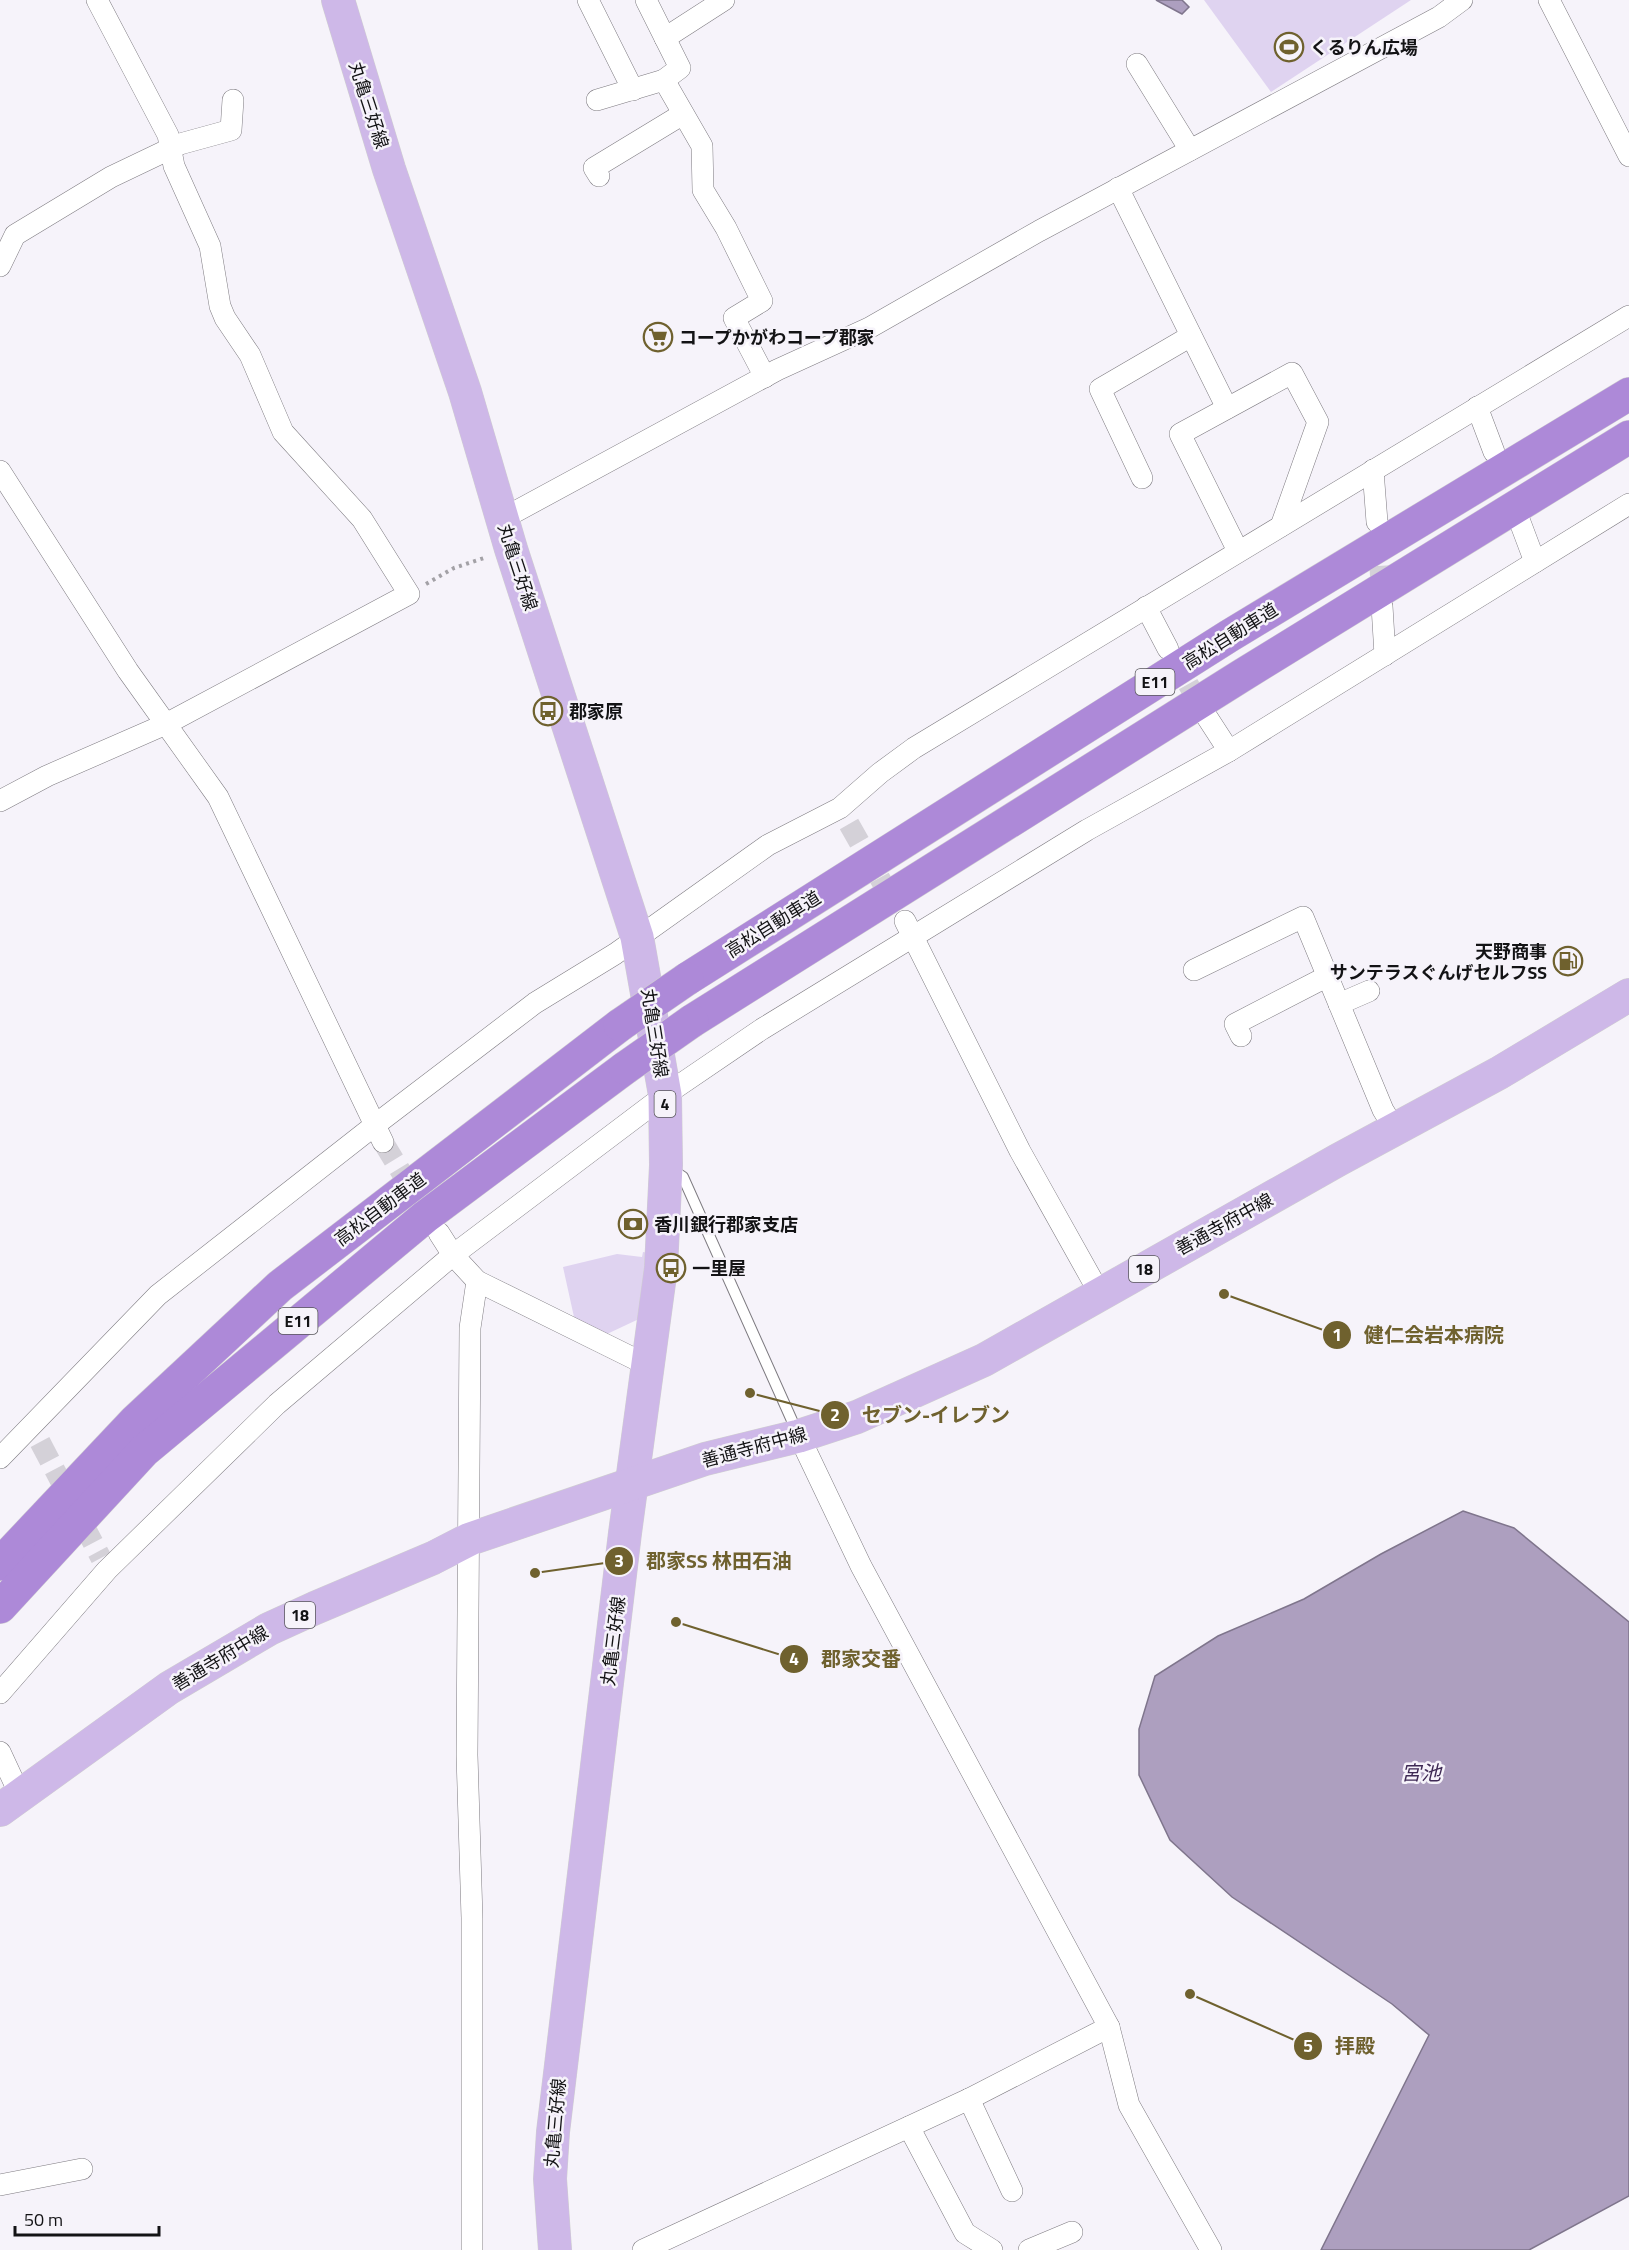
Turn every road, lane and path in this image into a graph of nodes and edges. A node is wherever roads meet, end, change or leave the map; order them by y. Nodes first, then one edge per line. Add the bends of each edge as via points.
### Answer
1 (97, 0) edge
2 (338, 0) edge
3 (588, 0) edge
4 (646, 0) edge
5 (724, 0) edge
6 (1462, 0) edge
7 (1549, 0) edge
8 (665, 38) junction
9 (1137, 64) dead end
10 (664, 80) junction
11 (633, 90) junction
12 (233, 100) dead end
13 (597, 100) dead end
14 (683, 114) junction
15 (171, 148) junction
16 (1190, 150) junction
17 (1629, 156) edge
18 (599, 176) dead end
19 (1118, 188) junction
20 (0, 266) edge
21 (1629, 316) edge
22 (1191, 336) junction
23 (765, 377) junction
24 (1629, 394) edge
25 (1477, 407) junction
26 (1227, 408) junction
27 (1629, 437) edge
28 (1494, 452) dead end
29 (1373, 470) junction
30 (0, 471) edge
31 (1142, 478) dead end
32 (1629, 504) edge
33 (1377, 522) tunnel mouth
34 (1520, 522) dead end
35 (1281, 526) junction
36 (506, 534) junction
37 (1238, 551) junction
38 (1535, 562) junction
39 (409, 594) junction
40 (1382, 606) tunnel mouth
41 (1146, 607) junction
42 (1168, 649) tunnel mouth
43 (1385, 655) junction
44 (1205, 714) tunnel mouth
45 (166, 724) junction
46 (1229, 751) junction
47 (0, 801) edge
48 (909, 928) junction
49 (638, 937) junction
50 (1194, 970) dead end
51 (1328, 976) junction
52 (1369, 991) dead end
53 (1629, 995) edge
54 (1340, 1004) junction
55 (1241, 1036) dead end
56 (665, 1095) junction
57 (1396, 1131) junction
58 (379, 1133) junction
59 (666, 1165) junction
60 (439, 1233) dead end
61 (453, 1255) junction
62 (477, 1281) junction
63 (1100, 1294) junction
64 (647, 1365) junction
65 (799, 1436) junction
66 (0, 1458) edge
67 (632, 1483) junction
68 (470, 1539) junction
69 (0, 1564) edge
70 (0, 1606) edge
71 (0, 1693) edge
72 (0, 1752) edge
73 (10, 1803) edge
74 (1109, 2027) junction
75 (969, 2099) junction
76 (909, 2127) junction
77 (82, 2169) dead end
78 (0, 2185) edge
79 (1012, 2191) dead end
80 (1071, 2232) dead end
81 (472, 2250) edge
82 (555, 2250) edge
83 (643, 2250) edge
84 (992, 2250) edge
85 (1029, 2250) edge
86 (1211, 2250) edge

1 - 15 street via 168,135
2 - 36 main road, 丸亀三好線 / 4 via 389,169 465,392
3 - 11 street
4 - 8 street
5 - 8 street
6 - 16 street via 1439,17
7 - 17 street
8 - 10 street via 680,68
9 - 16 street
10 - 11 street
10 - 14 street
11 - 13 street
12 - 15 street via 231,130
14 - 18 street via 594,168
14 - 23 street via 702,146 703,190 762,301 734,318
15 - 20 street via 111,177 15,235
15 - 39 street via 174,166 210,246 220,306 250,355 283,432 362,519
16 - 19 street
19 - 22 street
19 - 23 street via 869,328
21 - 25 street
22 - 26 street
22 - 31 street via 1100,389
23 - 36 street
24 - 69 highway, 高松自動車道 / E11, bridge via 1229,636 687,979 621,1025 280,1286 135,1421
25 - 28 street
25 - 29 street
26 - 35 street via 1292,373 1318,422
26 - 37 street via 1180,434
27 - 70 highway, 高松自動車道 / E11, bridge via 692,1021 625,1068 425,1217 144,1451
29 - 33 street
29 - 35 street
30 - 45 street
32 - 38 street
34 - 38 street
35 - 37 street
36 - 39 path
36 - 49 main road, 丸亀三好線 / 4
37 - 41 street
38 - 43 street
39 - 45 street
40 - 43 street
41 - 42 street
41 - 49 street via 914,748 880,773 844,816 768,845
43 - 46 street
44 - 46 street
45 - 47 street
45 - 58 street via 218,797
46 - 48 street
48 - 56 street
48 - 63 street via 1020,1151
49 - 56 main road, 丸亀三好線 / 4
49 - 58 street via 535,1003
50 - 51 street via 1303,917
51 - 54 street
51 - 55 street via 1235,1024
52 - 54 street
53 - 57 main road, 善通寺府中線 / 18
54 - 57 street via 1383,1110
56 - 59 main road, 丸亀三好線 / 4
56 - 61 street
57 - 63 main road, 善通寺府中線 / 18
58 - 66 street via 158,1295 35,1435
59 - 64 main road, 丸亀三好線 / 4 via 661,1268
59 - 65 lane via 683,1177
60 - 61 street
61 - 62 street
61 - 71 street via 277,1404 104,1564
62 - 64 street
62 - 68 street via 470,1328
63 - 65 main road, 善通寺府中線 / 18 via 944,1380 857,1417
64 - 67 main road, 丸亀三好線 / 4
65 - 67 main road, 善通寺府中線 / 18 via 705,1459
65 - 74 street via 861,1566
67 - 68 main road, 善通寺府中線 / 18
67 - 82 main road, 丸亀三好線 / 4 via 554,2122 550,2179
68 - 73 main road, 善通寺府中線 / 18 via 269,1629 170,1688
68 - 81 street via 467,1755 472,1918
72 - 73 street
74 - 75 street
74 - 86 street via 1129,2105
75 - 76 street
75 - 79 street
76 - 83 street
76 - 84 street via 965,2233
77 - 78 street
80 - 85 street

